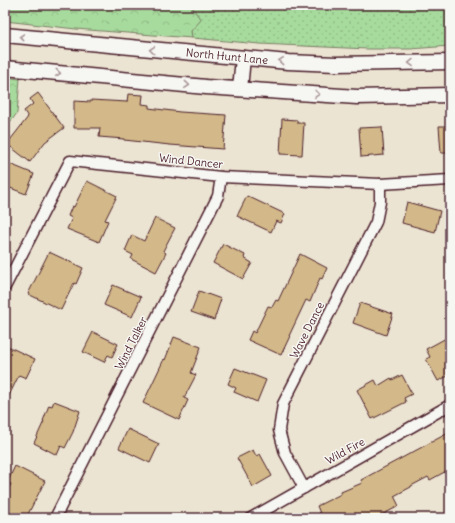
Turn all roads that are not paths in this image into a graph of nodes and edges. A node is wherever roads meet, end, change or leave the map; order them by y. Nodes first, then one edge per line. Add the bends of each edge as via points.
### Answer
1 (5, 36) edge
2 (243, 58) junction
3 (450, 62) edge
4 (5, 68) edge
5 (240, 89) junction
6 (450, 95) edge
7 (221, 177) junction
8 (450, 180) edge
9 (380, 184) junction
10 (5, 286) edge
11 (450, 405) edge
12 (304, 488) junction
13 (55, 518) edge
14 (251, 518) edge

2 -> 1 main road, North Hunt Lane
3 -> 2 main road, North Hunt Lane via 336,64
2 - 5 main road
4 -> 5 main road
5 -> 6 main road via 357,97
7 - 9 street, Wind Dancer
7 - 10 street, Wind Dancer via 70,161
7 - 13 street, Wind Talker via 218,196
8 - 9 street, Wind Dancer
9 - 12 street, Wave Dance via 376,222 283,404 279,430 285,453
11 - 12 street, Wild Fire
12 - 14 street, Wild Fire

